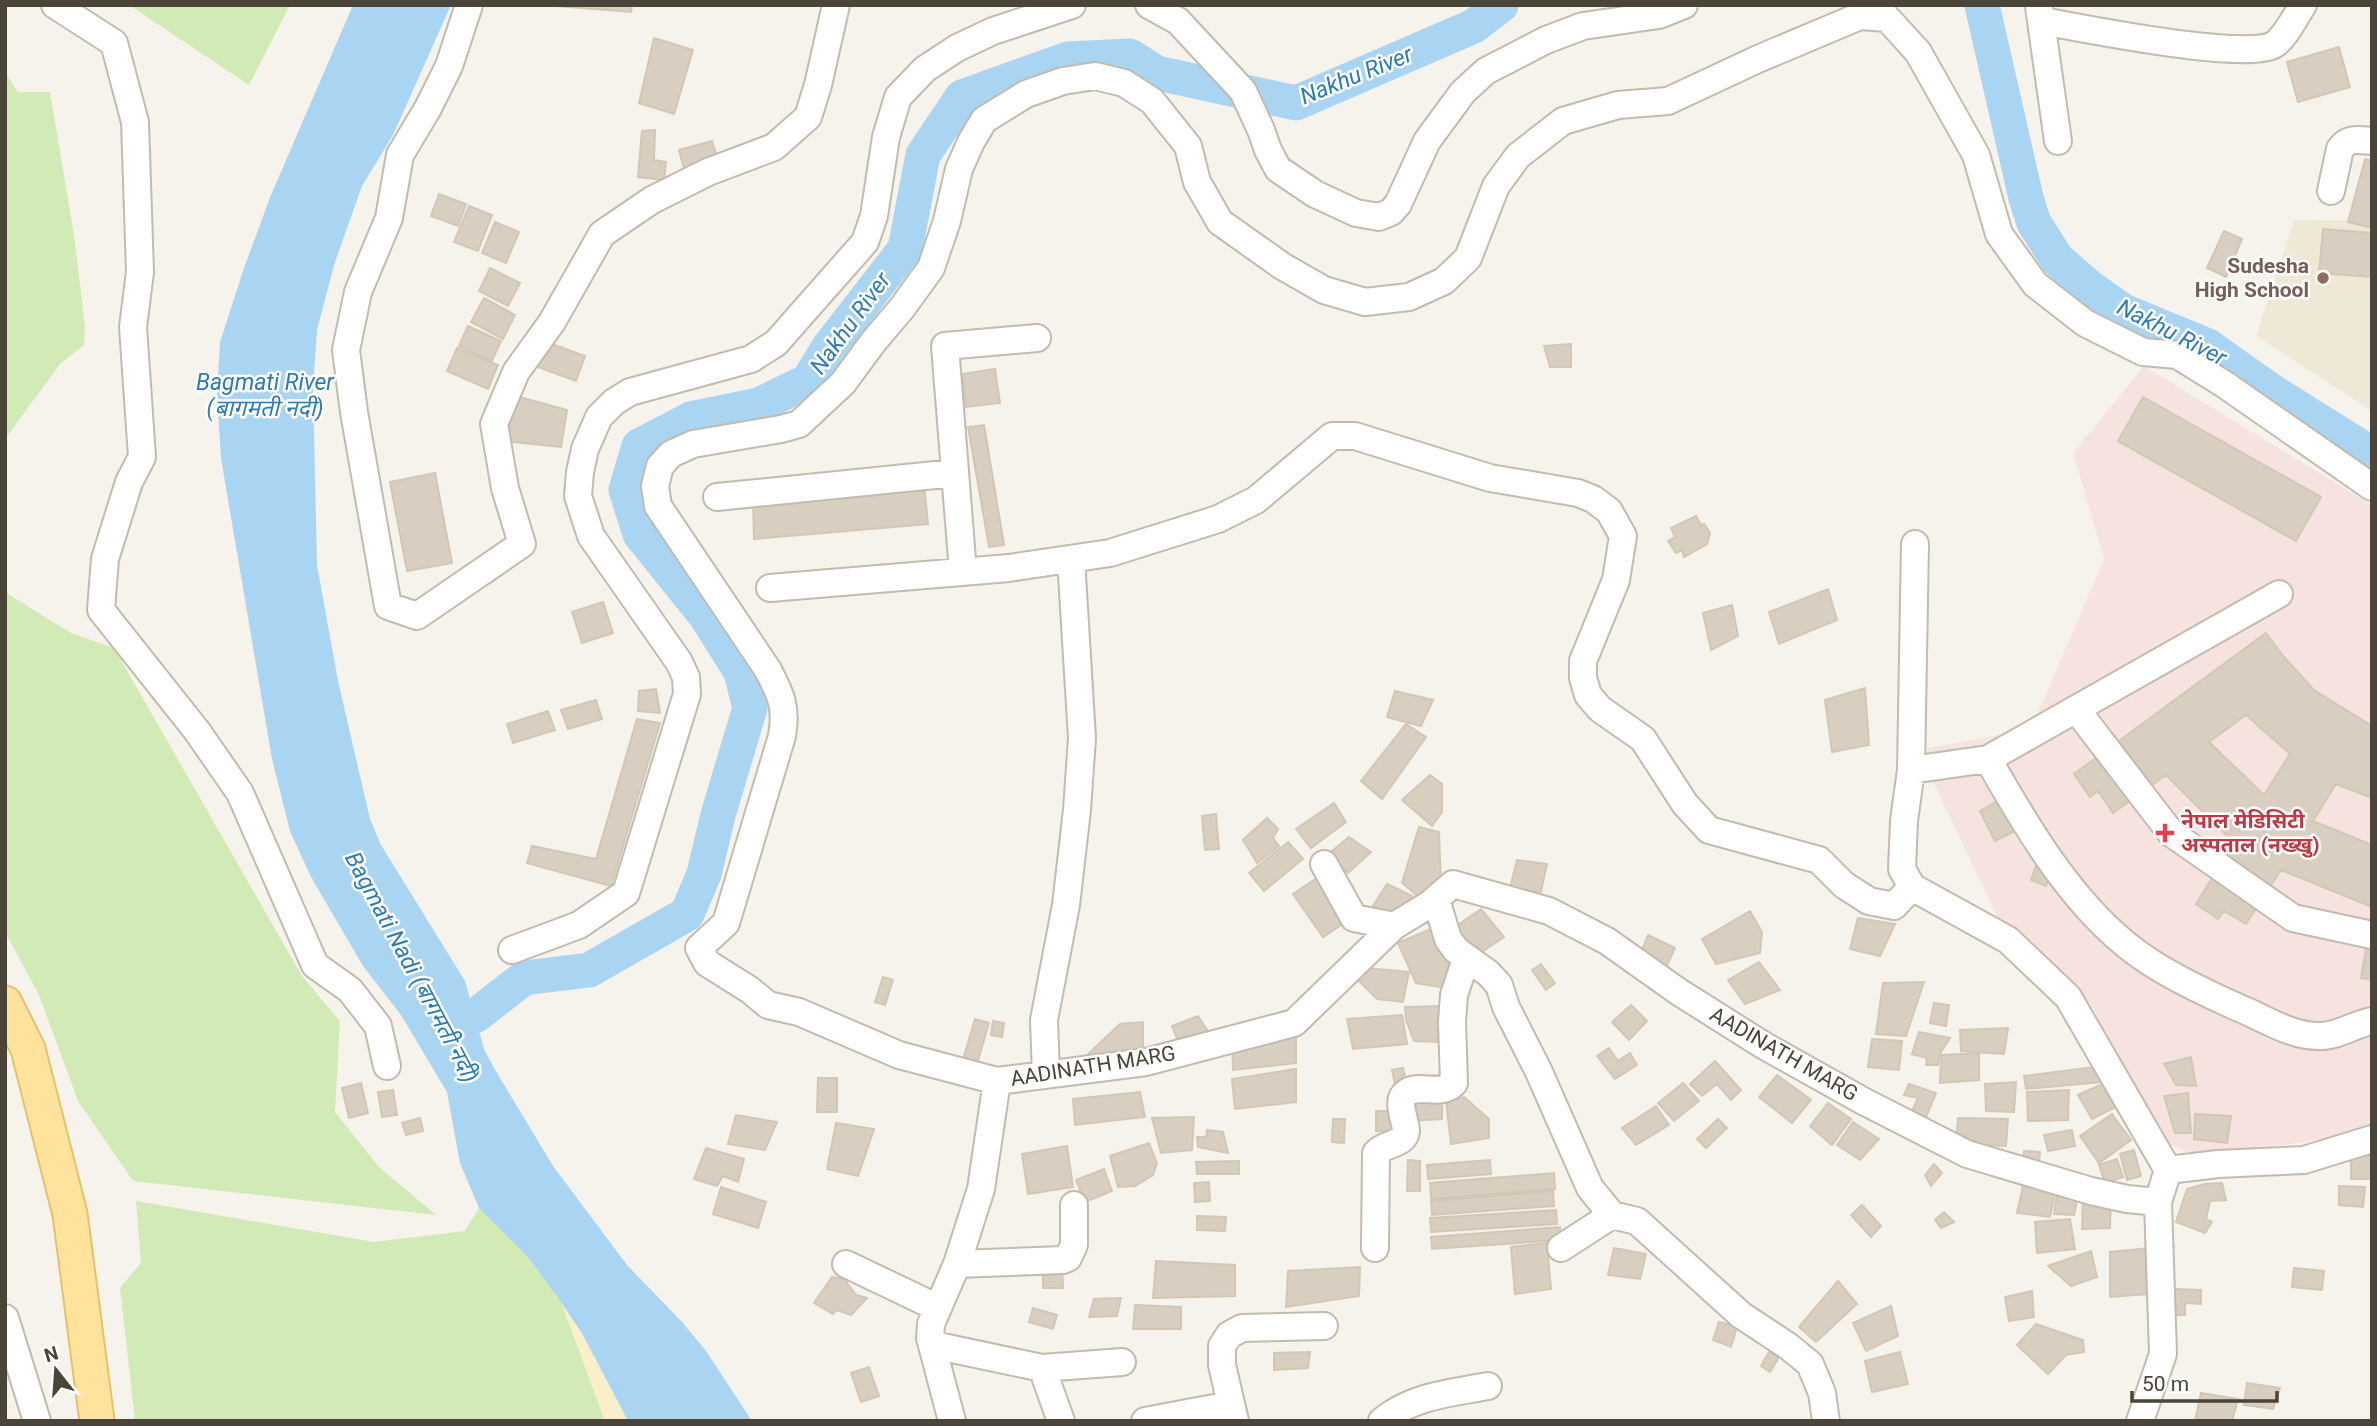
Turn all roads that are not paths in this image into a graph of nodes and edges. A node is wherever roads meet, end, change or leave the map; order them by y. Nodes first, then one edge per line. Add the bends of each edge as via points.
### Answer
1 (55, 5) edge
2 (469, 5) edge
3 (836, 5) edge
4 (1072, 5) edge
5 (1149, 5) edge
6 (1684, 5) edge
7 (2303, 5) edge
8 (2040, 13) edge
9 (2058, 141) dead end
10 (2372, 141) edge
11 (2331, 191) dead end
12 (1037, 338) dead end
13 (955, 473) junction
14 (2372, 486) edge
15 (716, 497) dead end
16 (1915, 544) dead end
17 (1071, 559) junction
18 (963, 572) junction
19 (771, 588) dead end
20 (2278, 593) dead end
21 (2076, 709) junction
22 (1988, 759) junction
23 (1911, 770) junction
24 (1324, 864) dead end
25 (1912, 887) junction
26 (1433, 902) junction
27 (1394, 926) junction
28 (2372, 935) edge
29 (512, 950) dead end
30 (1466, 959) junction
31 (5, 1003) edge
32 (2372, 1021) edge
33 (387, 1066) dead end
34 (1046, 1075) junction
35 (997, 1081) junction
36 (2372, 1139) edge
37 (2168, 1170) junction
38 (2158, 1202) junction
39 (1074, 1205) dead end
40 (1612, 1215) junction
41 (1375, 1248) dead end
42 (1561, 1248) dead end
43 (846, 1264) dead end
44 (957, 1264) junction
45 (938, 1308) junction
46 (5, 1318) edge
47 (1324, 1326) dead end
48 (930, 1338) junction
49 (1122, 1362) dead end
50 (1042, 1368) junction
51 (1488, 1386) dead end
52 (1232, 1413) edge
53 (37, 1421) edge
54 (97, 1421) edge
55 (952, 1421) edge
56 (1061, 1421) edge
57 (1145, 1421) edge
58 (1382, 1421) edge
59 (1826, 1421) edge
60 (2140, 1421) edge

1 - 33 street via 114,43 135,122 140,272 133,327 142,457 104,559 100,610 197,731 240,793 315,965 350,990 377,1026
2 - 3 street via 449,66 400,155 389,218 358,292 346,350 388,606 417,616 523,544 505,488 494,424 516,372 552,322 602,234 652,200 774,147 808,117
4 - 29 street via 957,48 925,69 898,97 886,137 874,216 864,242 776,343 751,359 630,392 600,417 585,449 578,496 591,536 679,662 687,695 626,893 579,925
5 - 6 street via 1178,21 1243,91 1278,169 1315,194 1356,213 1379,217 1398,204 1427,141 1463,92 1486,71 1583,26 1659,15
7 - 8 street via 2276,44 2248,51 2173,43
8 - 9 street
10 - 11 street via 2343,144
12 - 13 street via 945,346
13 - 15 street
13 - 18 street
14 - 35 street, AADINATH MARG via 2177,355 2143,352 2085,323 2035,284 1999,234 1976,155 1918,52 1887,18 1860,16 1668,102 1618,106 1563,121 1518,156 1496,186 1468,258 1444,281 1409,297 1365,302 1324,290 1220,222 1198,182 1188,146 1152,102 1124,83 1095,76 1026,94 984,120 959,169 931,268 843,383 799,424 693,444 671,454 660,466 655,486 658,506 768,670 785,715 726,923 699,948 707,963 768,1005 799,1012 899,1055
16 - 23 street
17 - 18 street
17 - 25 street via 1110,553 1218,519 1255,500 1332,436 1355,436 1490,478 1578,493 1609,511 1623,536 1616,580 1583,661 1588,695 1643,739 1685,804 1709,830 1819,860 1869,901 1894,906
17 - 34 street via 1082,738 1066,905 1044,1020
18 - 19 street
20 - 21 street
21 - 22 street
21 - 28 street via 2171,833 2293,918
22 - 23 street
22 - 32 street via 2070,887 2115,934 2150,962 2300,1035 2323,1037
23 - 25 street via 1902,869
24 - 27 street via 1354,918
25 - 37 street via 2008,940 2068,997
26 - 27 street, AADINATH MARG
26 - 30 street via 1448,939
26 - 38 street, AADINATH MARG via 1453,884 1549,911 1607,941 1763,1045 1967,1154 2091,1191
27 - 34 street, AADINATH MARG via 1294,1023 1146,1062
30 - 40 street via 1499,985 1590,1188
30 - 41 street via 1454,995 1454,1083 1441,1090 1404,1094 1406,1132 1398,1142 1381,1146 1376,1153
31 - 54 main road via 28,1049 70,1214
34 - 35 street, AADINATH MARG
35 - 44 street via 981,1189
36 - 37 street via 2304,1160
37 - 38 street
38 - 60 street via 2163,1354
39 - 44 street via 1073,1245 1068,1258
40 - 42 street
40 - 59 street via 1637,1221 1741,1315 1811,1364
43 - 45 street
44 - 45 street
45 - 48 street
46 - 53 street
47 - 52 street via 1242,1328 1229,1335 1223,1346 1223,1365
48 - 50 street via 938,1346
48 - 55 street
49 - 50 street
50 - 56 street
51 - 58 street via 1424,1398
52 - 57 street

